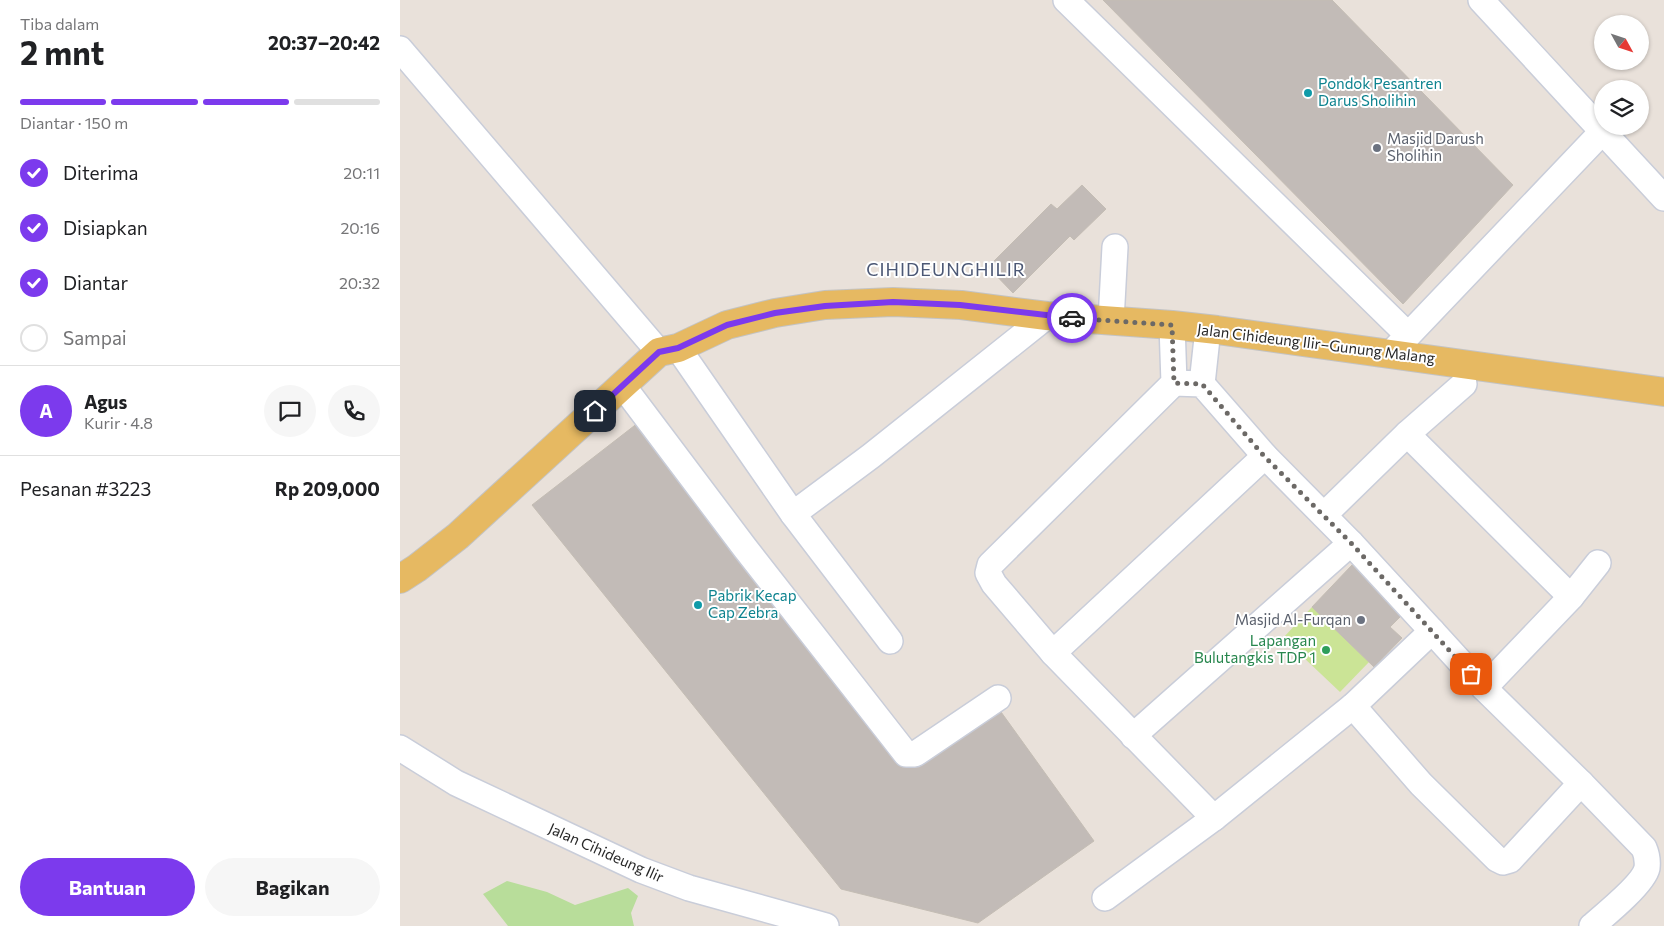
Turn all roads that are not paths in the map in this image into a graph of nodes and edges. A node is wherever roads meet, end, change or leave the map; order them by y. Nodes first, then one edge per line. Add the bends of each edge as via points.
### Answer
1 (1066, 0) edge
2 (1481, 0) edge
3 (400, 49) edge
4 (1594, 123) edge
5 (1599, 135) edge
6 (1605, 135) edge
7 (1664, 198) edge
8 (1115, 247) dead end
9 (1046, 316) junction
10 (1111, 321) junction
11 (1172, 325) junction
12 (1208, 329) junction
13 (1400, 344) junction
14 (668, 350) junction
15 (1174, 383) junction
16 (1202, 384) junction
17 (1464, 384) dead end
18 (623, 386) junction
19 (1664, 392) edge
20 (1407, 434) junction
21 (1264, 456) junction
22 (793, 514) junction
23 (1324, 515) junction
24 (1351, 543) junction
25 (1598, 563) dead end
26 (400, 579) edge
27 (1571, 597) junction
28 (1432, 631) junction
29 (890, 640) dead end
30 (1053, 653) junction
31 (1484, 688) junction
32 (998, 698) dead end
33 (1353, 706) junction
34 (1133, 736) junction
35 (400, 748) edge
36 (1581, 783) junction
37 (1214, 818) junction
38 (1105, 898) dead end
39 (826, 926) edge
40 (1592, 926) edge

1 - 13 street via 1170,87
2 - 4 street
3 - 14 street
5 - 13 street
6 - 7 street
8 - 10 street
9 - 10 main road, Jalan Cihideung Ilir–Gunung Malang
9 - 14 main road, Jalan Cihideung Ilir–Gunung Malang via 960,305 893,302 825,306 775,313 727,325
9 - 22 street
10 - 11 main road, Jalan Cihideung Ilir–Gunung Malang
11 - 12 main road, Jalan Cihideung Ilir–Gunung Malang
11 - 15 street
12 - 13 main road, Jalan Cihideung Ilir–Gunung Malang
12 - 16 street
13 - 19 main road, Jalan Cihideung Ilir–Gunung Malang
14 - 18 main road, Jalan Cihideung Ilir–Gunung Malang
14 - 22 street
15 - 16 street
15 - 30 street via 990,565 988,573 994,584
16 - 21 street
17 - 20 street
18 - 26 main road, Jalan Cihideung Ilir–Gunung Malang via 458,536
18 - 32 street via 906,754 915,754
20 - 23 street
20 - 27 street
21 - 23 street
21 - 30 street
22 - 29 street
23 - 24 street
24 - 28 street
24 - 34 street
25 - 27 street
27 - 31 street
28 - 31 street
28 - 33 street
30 - 34 street
31 - 36 street
33 - 36 street via 1421,784 1503,862 1510,860
33 - 37 street
34 - 37 street
35 - 39 street, Jalan Cihideung Ilir via 456,784 641,870 689,888
36 - 40 street via 1648,856 1646,870 1621,902
37 - 38 street

